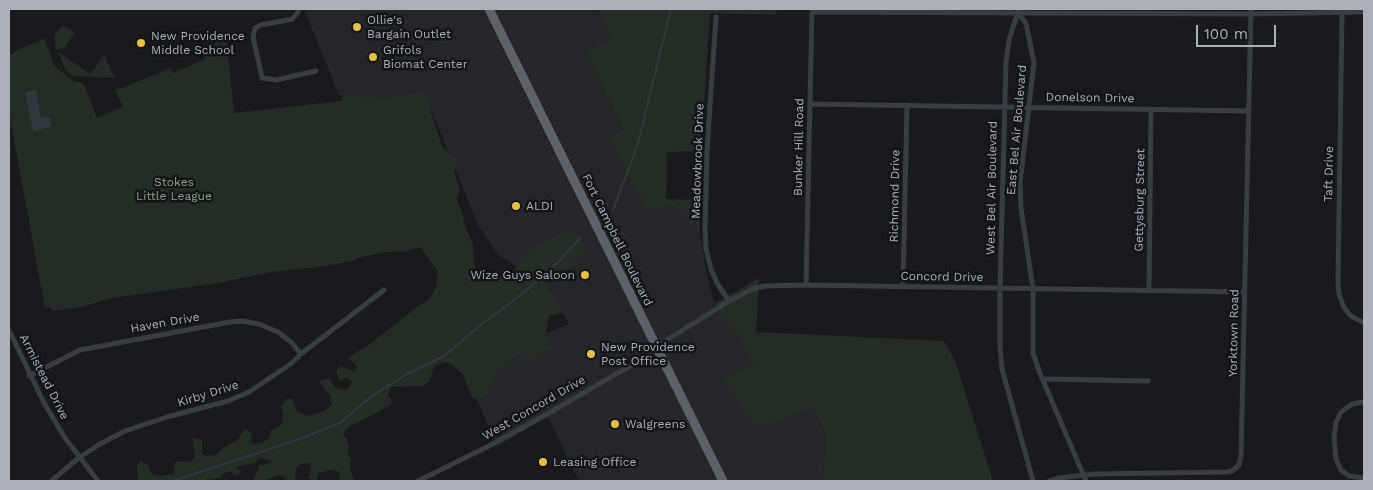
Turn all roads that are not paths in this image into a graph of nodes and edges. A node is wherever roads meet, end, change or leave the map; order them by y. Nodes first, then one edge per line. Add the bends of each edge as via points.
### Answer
1 (299, 9) edge
2 (490, 9) edge
3 (812, 10) edge
4 (1019, 11) edge
5 (1251, 11) edge
6 (1364, 12) edge
7 (1342, 13) junction
8 (716, 17) dead end
9 (316, 71) dead end
10 (810, 104) junction
11 (907, 105) junction
12 (1004, 107) junction
13 (1029, 107) junction
14 (1151, 109) junction
15 (1249, 111) junction
16 (806, 285) junction
17 (903, 286) junction
18 (1000, 288) junction
19 (1033, 289) junction
20 (384, 290) dead end
21 (1149, 291) junction
22 (1244, 292) junction
23 (729, 301) junction
24 (1364, 323) edge
25 (9, 330) edge
26 (657, 348) junction
27 (301, 354) junction
28 (29, 376) junction
29 (1043, 379) junction
30 (1148, 380) dead end
31 (1364, 402) edge
32 (80, 458) junction
33 (1084, 474) junction
34 (1364, 478) edge
35 (51, 481) edge
36 (98, 481) edge
37 (418, 481) edge
38 (723, 481) edge
39 (1033, 481) edge
40 (1049, 481) edge
41 (1086, 481) edge

1 - 9 street via 292,19 255,28 253,37 262,78 276,80
2 - 26 highway, Fort Campbell Boulevard
3 - 4 street
3 - 10 street, Bunker Hill Road
4 - 5 street
4 - 12 street, West Bel Air Boulevard via 1006,62
4 - 13 street, East Bel Air Boulevard via 1026,23 1033,56
5 - 7 street
5 - 15 street, Yorktown Road
6 - 7 street
7 - 24 street, Taft Drive via 1338,282 1344,308
8 - 23 street, Meadowbrook Drive via 705,229 711,269
10 - 11 street, Donelson Drive
10 - 16 street, Bunker Hill Road
11 - 12 street, Donelson Drive
11 - 17 street, Richmond Drive
12 - 13 street, Donelson Drive
12 - 18 street, West Bel Air Boulevard
13 - 14 street, Donelson Drive
13 - 19 street, East Bel Air Boulevard via 1020,194
14 - 15 street, Donelson Drive
14 - 21 street, Gettysburg Street
15 - 22 street, Yorktown Road
16 - 17 street, Concord Drive
16 - 23 street, Concord Drive via 765,286
17 - 18 street, Concord Drive
18 - 19 street, Concord Drive
18 - 39 street, West Bel Air Boulevard via 1002,369
19 - 21 street, Concord Drive
19 - 29 street, East Bel Air Boulevard via 1033,353
20 - 27 street, Kirby Drive
21 - 22 street, Concord Drive
22 - 33 street, Yorktown Road via 1241,456 1236,468 1217,473
23 - 26 street, Concord Drive
25 - 28 street, Armistead Drive
26 - 37 street, West Concord Drive via 549,413
26 - 38 highway, Fort Campbell Boulevard
27 - 28 street, Haven Drive via 278,332 259,324 230,322 80,350
27 - 32 street, Kirby Drive via 249,392 125,431
28 - 32 street, Armistead Drive
29 - 30 street
29 - 33 street, East Bel Air Boulevard
31 - 34 street via 1352,404 1341,412 1334,437 1336,459 1341,470 1349,476
32 - 35 street, Kirby Drive
32 - 36 street, Armistead Drive
33 - 40 street, Yorktown Road
33 - 41 street, East Bel Air Boulevard

